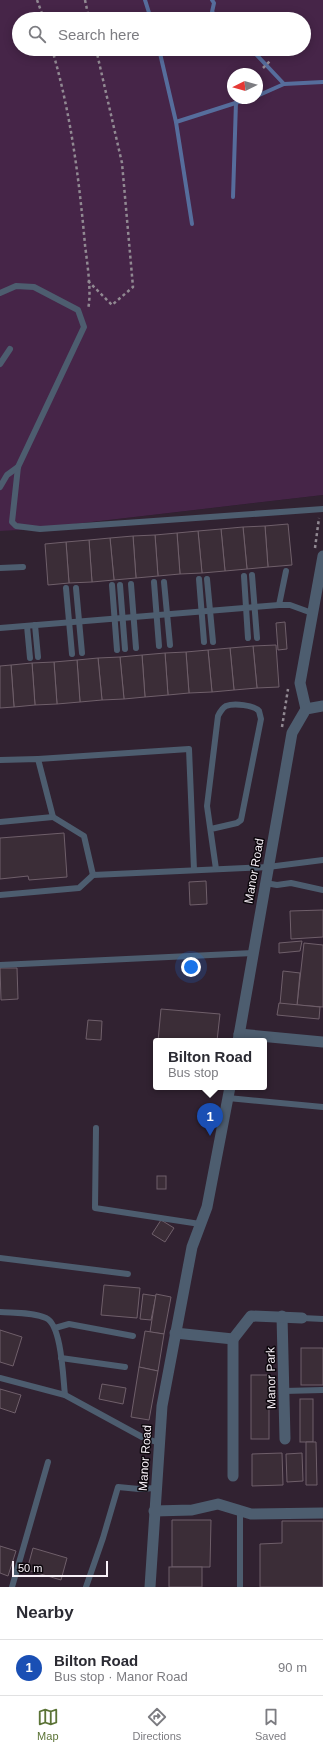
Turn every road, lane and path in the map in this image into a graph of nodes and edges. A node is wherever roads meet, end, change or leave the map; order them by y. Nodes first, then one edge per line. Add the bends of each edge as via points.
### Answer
1 (37, 0) edge
2 (85, 0) edge
3 (41, 12) edge
4 (88, 12) edge
5 (54, 56) edge
6 (98, 56) edge
7 (270, 61) dead end
8 (263, 68) dead end
9 (88, 281) junction
10 (0, 293) edge
11 (89, 305) dead end
12 (10, 349) dead end
13 (0, 364) edge
14 (18, 467) junction
15 (0, 488) edge
16 (323, 510) edge
17 (322, 562) edge
18 (23, 567) dead end
19 (0, 568) edge
20 (286, 571) dead end
21 (252, 575) dead end
22 (244, 576) dead end
23 (207, 578) dead end
24 (199, 579) dead end
25 (154, 582) dead end
26 (164, 582) dead end
27 (131, 584) dead end
28 (112, 585) dead end
29 (120, 585) dead end
30 (66, 588) dead end
31 (76, 588) dead end
32 (279, 605) junction
33 (255, 607) junction
34 (246, 608) junction
35 (202, 611) junction
36 (210, 611) junction
37 (167, 614) junction
38 (312, 614) junction
39 (157, 615) junction
40 (134, 617) junction
41 (123, 618) junction
42 (115, 619) junction
43 (69, 622) junction
44 (79, 622) junction
45 (36, 625) junction
46 (27, 626) junction
47 (0, 628) edge
48 (248, 638) dead end
49 (257, 638) dead end
50 (204, 642) dead end
51 (213, 642) dead end
52 (170, 645) dead end
53 (159, 646) dead end
54 (136, 648) dead end
55 (125, 649) dead end
56 (117, 650) dead end
57 (82, 653) dead end
58 (72, 654) dead end
59 (38, 657) dead end
60 (30, 658) dead end
61 (323, 706) edge
62 (306, 709) junction
63 (38, 759) junction
64 (0, 760) edge
65 (54, 817) junction
66 (0, 822) edge
67 (211, 829) junction
68 (323, 860) edge
69 (268, 868) junction
70 (216, 869) junction
71 (194, 870) junction
72 (93, 875) junction
73 (265, 883) junction
74 (323, 890) edge
75 (0, 895) edge
76 (253, 953) junction
77 (0, 965) edge
78 (238, 1038) edge
79 (267, 1039) edge
80 (323, 1042) edge
81 (229, 1092) edge
82 (323, 1107) edge
83 (96, 1128) dead end
84 (200, 1224) junction
85 (0, 1258) edge
86 (128, 1274) dead end
87 (0, 1312) edge
88 (282, 1316) junction
89 (302, 1318) joint
90 (323, 1319) edge
91 (55, 1328) junction
92 (175, 1333) junction
93 (133, 1336) dead end
94 (233, 1339) junction
95 (61, 1358) junction
96 (125, 1367) dead end
97 (0, 1378) edge
98 (323, 1390) edge
99 (284, 1391) junction
100 (65, 1395) junction
101 (285, 1439) dead end
102 (159, 1443) junction
103 (48, 1462) dead end
104 (233, 1476) dead end
105 (156, 1488) junction
106 (154, 1510) junction
107 (240, 1510) junction
108 (323, 1513) edge
109 (12, 1587) edge
110 (86, 1587) edge
111 (150, 1587) edge
112 (240, 1587) edge

1 - 3 path
2 - 4 path
5 - 9 path via 70,119 79,178
6 - 9 path via 122,163 133,287 112,305
7 - 8 path
9 - 11 path
10 - 14 lane via 16,286 34,287 78,310 84,327
12 - 13 lane
14 - 15 lane via 7,475
14 - 16 lane via 12,522 16,526 40,529
17 - 38 street
18 - 19 lane
20 - 32 lane
21 - 33 lane
22 - 34 lane
23 - 36 lane
24 - 35 lane
25 - 39 lane
26 - 37 lane
27 - 40 lane
28 - 42 lane
29 - 41 lane
30 - 43 lane
31 - 44 lane
32 - 33 lane
32 - 38 lane via 290,605
33 - 34 lane
33 - 49 lane
34 - 36 lane
34 - 48 lane
35 - 36 lane
35 - 37 lane
35 - 50 lane
36 - 51 lane
37 - 39 lane
37 - 52 lane
38 - 62 street via 300,683
39 - 40 lane
39 - 53 lane
40 - 41 lane
40 - 54 lane
41 - 42 lane
41 - 55 lane
42 - 44 lane
42 - 56 lane
43 - 44 lane
43 - 45 lane
43 - 58 lane
44 - 57 lane
45 - 46 lane
45 - 59 lane
46 - 47 lane
46 - 60 lane
61 - 62 street
62 - 69 street, Manor Road via 292,733
63 - 64 lane
63 - 65 lane
63 - 71 lane via 189,749
65 - 66 lane
65 - 72 lane via 84,836
67 - 67 lane via 207,806 218,716 227,705 251,706 260,711 261,719 241,820
67 - 70 lane
68 - 69 lane
69 - 70 lane
69 - 73 street, Manor Road
70 - 71 lane
71 - 72 lane
72 - 75 lane via 79,888
73 - 74 lane via 291,883
73 - 76 street, Manor Road
76 - 77 lane
76 - 78 street, Manor Road
79 - 80 street
81 - 82 lane
81 - 84 street, Manor Road via 207,1207
83 - 84 lane via 95,1208
84 - 92 street, Manor Road via 192,1247
85 - 86 lane
87 - 91 lane via 48,1319
88 - 89 street
88 - 94 street via 250,1316
88 - 99 street, Manor Park
89 - 90 lane
91 - 93 lane via 69,1324
91 - 95 lane
92 - 94 street
92 - 102 street, Manor Road via 162,1406
94 - 104 street
95 - 96 lane
95 - 100 lane
97 - 100 lane
98 - 99 lane
99 - 101 street, Manor Park
100 - 102 lane via 142,1437
102 - 105 street, Manor Road
103 - 109 lane
105 - 106 street, Manor Road
105 - 110 lane via 118,1487
106 - 107 street via 192,1510 218,1504
106 - 111 street, Manor Road
107 - 108 street via 251,1514
107 - 112 lane

